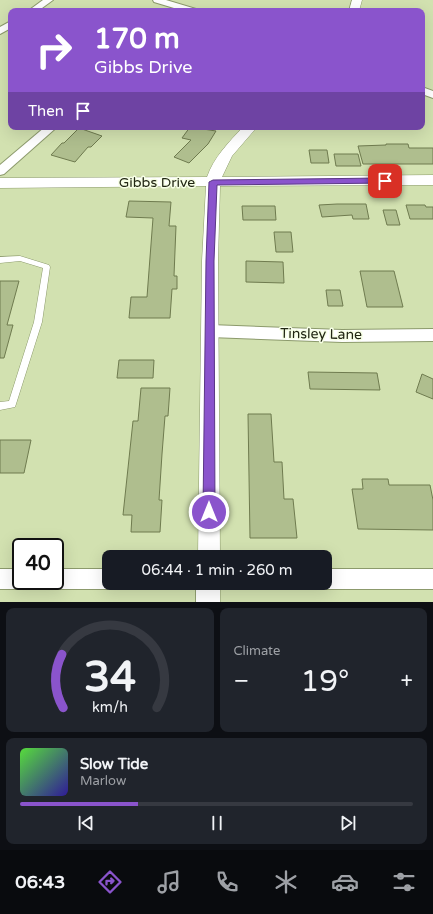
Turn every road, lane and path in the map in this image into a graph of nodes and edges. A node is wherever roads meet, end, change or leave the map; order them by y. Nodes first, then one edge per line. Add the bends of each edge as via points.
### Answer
1 (49, 0) edge
2 (157, 0) edge
3 (37, 8) edge
4 (182, 8) edge
5 (48, 130) edge
6 (247, 130) edge
7 (0, 171) edge
8 (433, 180) edge
9 (213, 182) junction
10 (0, 183) edge
11 (0, 260) edge
12 (210, 331) junction
13 (433, 335) edge
14 (0, 406) edge
15 (209, 550) edge
16 (0, 579) edge
17 (12, 579) edge
18 (64, 579) edge
19 (102, 579) edge
20 (332, 579) edge
21 (433, 579) edge
22 (208, 590) edge
23 (208, 602) edge

1 - 3 street
2 - 4 street
5 - 7 street
6 - 9 street via 229,150 216,170
8 - 9 street, Gibbs Drive
9 - 10 street, Gibbs Drive
9 - 12 street
11 - 14 lane via 20,258 48,267 38,322 12,404
12 - 13 street, Tinsley Lane via 342,336
12 - 15 street
16 - 17 street
18 - 19 street
20 - 21 street
22 - 23 street

